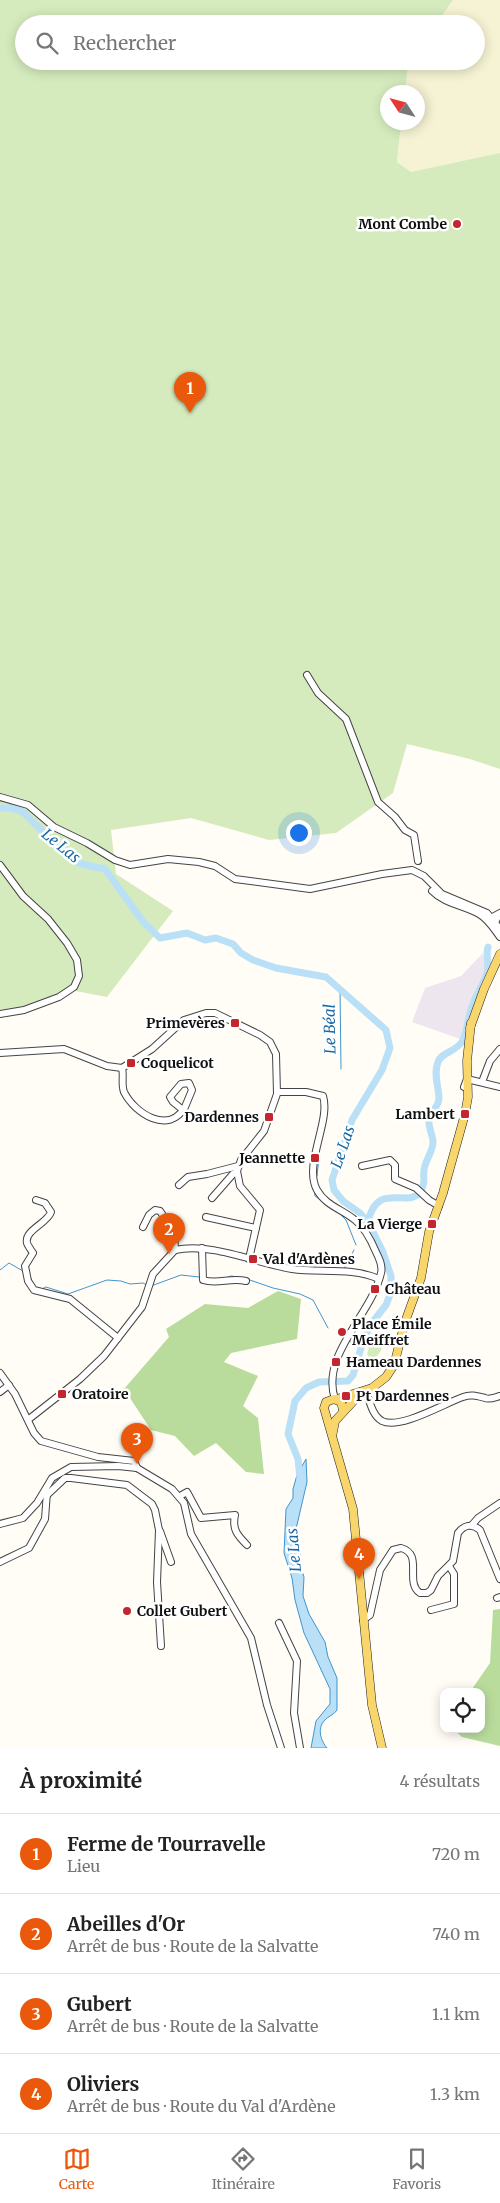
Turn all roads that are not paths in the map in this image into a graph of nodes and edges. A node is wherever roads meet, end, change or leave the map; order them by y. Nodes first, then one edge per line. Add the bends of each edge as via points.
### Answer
1 (307, 675) dead end
2 (0, 797) edge
3 (0, 865) edge
4 (414, 871) junction
5 (500, 913) edge
6 (492, 922) junction
7 (500, 929) edge
8 (500, 937) edge
9 (499, 958) edge
10 (0, 1014) edge
11 (471, 1023) junction
12 (500, 1049) edge
13 (0, 1053) edge
14 (122, 1068) junction
15 (480, 1082) junction
16 (466, 1083) junction
17 (500, 1086) edge
18 (277, 1092) junction
19 (183, 1110) dead end
20 (362, 1166) dead end
21 (238, 1169) junction
22 (179, 1185) dead end
23 (212, 1198) dead end
24 (36, 1200) dead end
25 (439, 1206) junction
26 (206, 1217) dead end
27 (143, 1227) dead end
28 (256, 1228) junction
29 (202, 1248) junction
30 (175, 1250) junction
31 (249, 1259) junction
32 (379, 1279) junction
33 (246, 1281) dead end
34 (118, 1338) junction
35 (0, 1373) edge
36 (9, 1384) junction
37 (0, 1392) edge
38 (365, 1392) junction
39 (333, 1396) junction
40 (500, 1396) edge
41 (343, 1410) junction
42 (328, 1416) junction
43 (337, 1417) junction
44 (28, 1419) junction
45 (332, 1434) junction
46 (137, 1468) junction
47 (46, 1486) junction
48 (47, 1495) junction
49 (180, 1496) junction
50 (500, 1503) edge
51 (0, 1524) edge
52 (472, 1525) junction
53 (159, 1530) junction
54 (246, 1544) dead end
55 (0, 1562) edge
56 (171, 1562) dead end
57 (449, 1566) junction
58 (500, 1579) edge
59 (430, 1610) dead end
60 (363, 1620) junction
61 (279, 1623) dead end
62 (161, 1646) dead end
63 (281, 1748) edge
64 (300, 1748) edge
65 (382, 1748) edge

1 - 4 street via 318,693 344,717 378,802 414,835 418,861
2 - 4 street via 28,805 54,827 130,866 168,860 199,862 216,866 235,879 310,889
3 - 10 street via 23,896 48,919 67,943 77,960 79,976 74,987 59,996 24,1010
4 - 6 street via 442,894 482,910
5 - 6 street
6 - 7 street
6 - 8 street
9 - 11 main road
11 - 16 main road
11 - 16 main road via 464,1054
12 - 15 street
13 - 14 street via 64,1049 107,1066
14 - 18 street via 152,1049 184,1020 212,1013 272,1044 276,1054
14 - 19 street via 124,1090 140,1110 162,1121 177,1117
15 - 16 street
15 - 17 street
16 - 25 main road via 462,1124
18 - 21 street via 264,1131
18 - 32 street via 306,1092 324,1098 324,1116 316,1148 315,1186 328,1203 363,1227 380,1261
20 - 25 street via 390,1160 395,1167 395,1179 418,1189
21 - 22 street via 188,1177
21 - 23 street
21 - 28 street via 242,1189 260,1208
24 - 34 street via 46,1203 51,1212 49,1218 28,1235 27,1242 33,1254 26,1263 25,1272 30,1286 34,1290 70,1299
25 - 38 main road via 394,1365 381,1382
26 - 28 street
27 - 30 street via 152,1212 161,1213 174,1232
28 - 31 street
29 - 30 street
29 - 31 street
29 - 33 street via 206,1281 231,1278
30 - 34 street via 153,1274 144,1304
31 - 32 street via 292,1269 343,1272
32 - 39 street via 332,1370
34 - 44 street via 80,1379
35 - 36 street
36 - 37 street
36 - 44 street
38 - 39 main road
38 - 40 street via 374,1412 382,1421 389,1423 422,1414 465,1396
38 - 41 main road
39 - 41 main road via 342,1404
39 - 42 main road via 324,1408
41 - 43 main road
42 - 43 main road
42 - 45 main road
43 - 45 main road
44 - 46 street via 34,1433 46,1444 98,1457 134,1461
45 - 60 main road via 354,1515
46 - 47 street via 72,1467 52,1478
46 - 49 street
47 - 48 street
47 - 51 street via 37,1503 23,1518
48 - 53 street via 65,1478 127,1485 152,1504
48 - 55 street via 44,1519 29,1548
49 - 54 street via 187,1492 201,1518 235,1515 236,1534
49 - 63 street via 191,1534 251,1638
50 - 52 street
52 - 57 street via 458,1533
52 - 58 street via 481,1532
53 - 56 street
53 - 62 street via 157,1582
57 - 59 street via 454,1574 454,1604
57 - 60 street via 440,1573 429,1592 420,1593 413,1584 412,1555 403,1548 395,1549 380,1570 370,1616
60 - 65 main road via 372,1710
61 - 64 street via 297,1661 294,1709

